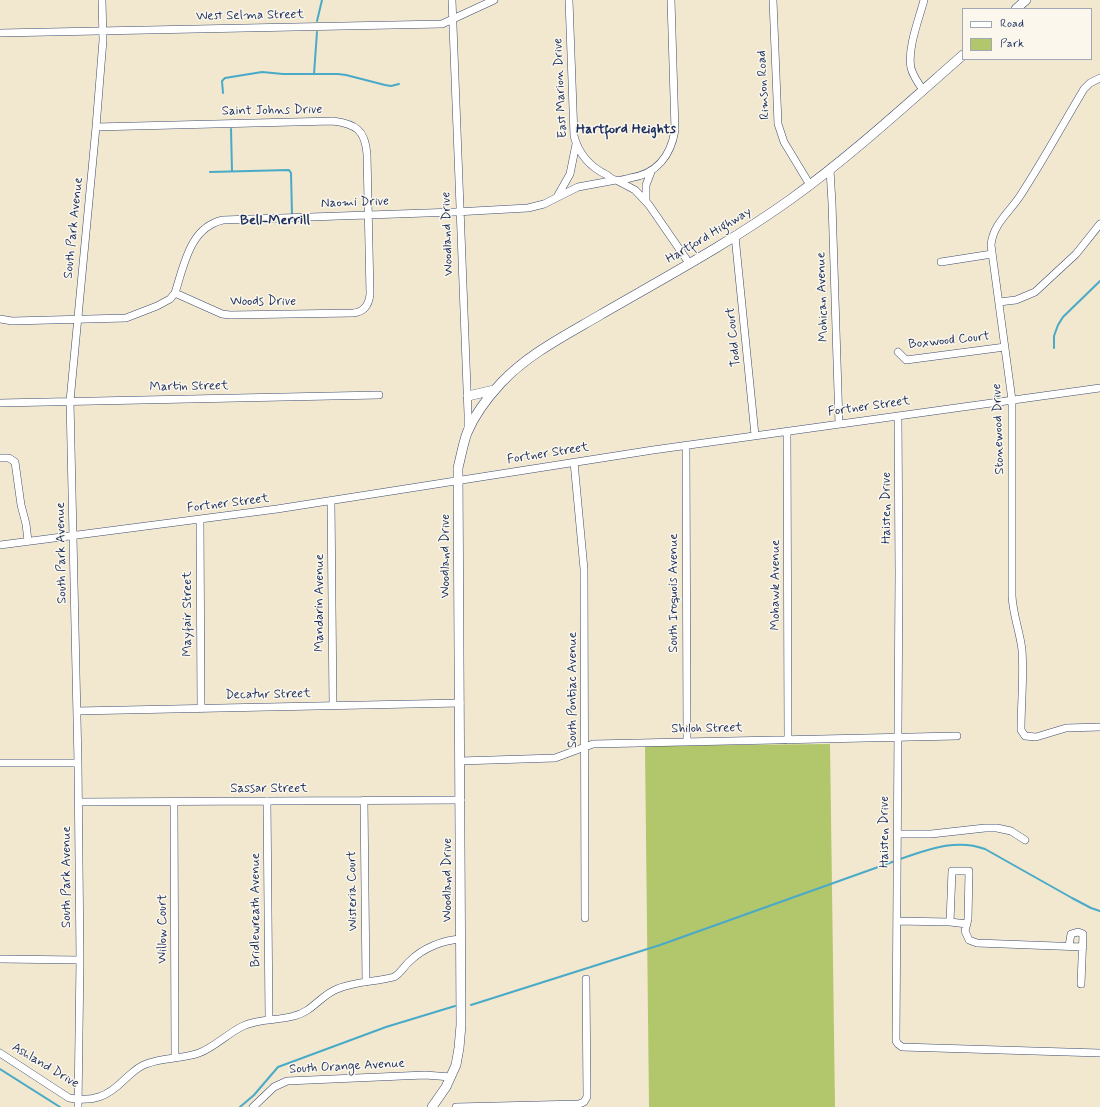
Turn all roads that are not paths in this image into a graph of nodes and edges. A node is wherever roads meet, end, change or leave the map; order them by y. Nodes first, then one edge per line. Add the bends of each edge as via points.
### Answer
1 (102, 0) edge
2 (452, 0) edge
3 (494, 0) edge
4 (569, 0) edge
5 (670, 0) edge
6 (773, 0) edge
7 (924, 0) edge
8 (1026, 0) edge
9 (1017, 8) edge
10 (453, 19) junction
11 (103, 31) junction
12 (0, 33) edge
13 (962, 56) edge
14 (1100, 78) edge
15 (923, 90) junction
16 (96, 127) junction
17 (576, 144) junction
18 (830, 170) junction
19 (651, 172) junction
20 (616, 180) junction
21 (810, 185) junction
22 (557, 197) junction
23 (646, 201) junction
24 (461, 211) junction
25 (368, 215) junction
26 (1100, 224) edge
27 (735, 236) junction
28 (992, 254) junction
29 (941, 262) dead end
30 (689, 263) junction
31 (175, 293) junction
32 (999, 302) junction
33 (0, 319) edge
34 (78, 319) junction
35 (1005, 347) junction
36 (898, 352) dead end
37 (1100, 388) edge
38 (494, 390) junction
39 (379, 395) dead end
40 (468, 396) junction
41 (1012, 400) junction
42 (70, 401) junction
43 (0, 403) edge
44 (898, 416) junction
45 (839, 424) junction
46 (787, 431) junction
47 (468, 432) junction
48 (756, 435) junction
49 (686, 445) junction
50 (0, 458) edge
51 (574, 462) junction
52 (459, 480) junction
53 (331, 501) junction
54 (200, 519) junction
55 (74, 535) junction
56 (28, 541) junction
57 (0, 545) edge
58 (460, 703) junction
59 (333, 706) junction
60 (201, 709) junction
61 (77, 711) junction
62 (1100, 727) edge
63 (957, 736) dead end
64 (898, 737) junction
65 (788, 740) junction
66 (687, 742) junction
67 (585, 746) junction
68 (460, 761) junction
69 (0, 763) edge
70 (78, 763) junction
71 (364, 800) junction
72 (461, 800) junction
73 (267, 801) junction
74 (78, 802) junction
75 (174, 802) junction
76 (897, 834) junction
77 (1025, 840) dead end
78 (585, 918) dead end
79 (897, 921) junction
80 (950, 922) junction
81 (967, 924) junction
82 (461, 939) junction
83 (1069, 946) junction
84 (1083, 947) junction
85 (0, 959) edge
86 (80, 960) junction
87 (586, 979) dead end
88 (366, 982) junction
89 (1081, 984) dead end
90 (269, 1019) junction
91 (0, 1053) edge
92 (1100, 1053) edge
93 (175, 1057) junction
94 (451, 1077) junction
95 (78, 1103) edge
96 (253, 1107) edge
97 (432, 1107) edge
98 (456, 1107) edge

1 - 11 street, South Park Avenue
2 - 10 street, Woodland Drive
3 - 10 street, West Selma Street
4 - 17 street, East Marion Drive
5 - 19 street via 675,130 670,150
6 - 21 street, Rimson Road via 778,124 784,142
7 - 15 street via 912,44 910,63 914,76
8 - 9 main road
10 - 11 street, West Selma Street via 442,24
10 - 24 street, Woodland Drive
11 - 12 street, West Selma Street
11 - 16 street, South Park Avenue
13 - 15 main road, Hartford Highway
14 - 28 street, Stonewood Drive via 1084,89 1019,198 997,226 992,240
15 - 18 main road, Hartford Highway
16 - 25 street, Saint Johns Drive via 333,121 350,125 361,133 366,146
16 - 34 street, South Park Avenue
17 - 20 street, East Marion Drive via 592,167
17 - 22 street via 570,174
18 - 21 main road, Hartford Highway
18 - 45 street, Mohican Avenue
19 - 20 street, Naomi Drive
19 - 23 street via 646,185
20 - 22 street, Naomi Drive via 578,188
20 - 23 street, East Marion Drive via 634,190
21 - 27 main road, Hartford Highway
22 - 24 street, Naomi Drive via 528,208
23 - 30 street, East Marion Drive
24 - 25 street, Naomi Drive
24 - 40 street, Woodland Drive
25 - 31 street, Naomi Drive via 216,221 203,229 194,241
25 - 31 street, Woods Drive via 370,299 366,307 360,311 230,316
26 - 32 street via 1076,254 1035,292 1021,298
27 - 30 main road, Hartford Highway
27 - 48 street, Todd Court
28 - 29 street
28 - 32 street, Stonewood Drive
30 - 38 main road, Hartford Highway via 539,352 512,372
31 - 34 street via 157,306 132,316
32 - 35 street, Stonewood Drive
33 - 34 street
34 - 42 street, South Park Avenue
35 - 36 street, Boxwood Court via 906,360
35 - 41 street, Stonewood Drive
37 - 41 street, Fortner Street
38 - 40 main road
38 - 47 main road, Hartford Highway
39 - 42 street, Martin Street
40 - 47 street, Woodland Drive
41 - 44 street, Fortner Street
41 - 62 street, Stonewood Drive via 1012,596 1022,656 1021,730 1025,736 1036,737 1066,728
42 - 43 street, Martin Street
42 - 55 street, South Park Avenue
44 - 45 street, Fortner Street
44 - 64 street, Haisten Drive
45 - 46 street, Fortner Street
46 - 48 street, Fortner Street
46 - 65 street, Mohawk Avenue
47 - 52 main road, Woodland Drive via 458,468
48 - 49 street, Fortner Street
49 - 51 street, Fortner Street
49 - 66 street, South Iroquois Avenue
50 - 56 street via 9,458 15,462
51 - 52 street, Fortner Street
51 - 67 street, South Pontiac Avenue via 584,569
52 - 53 street, Fortner Street
52 - 58 main road, Woodland Drive
53 - 54 street, Fortner Street
53 - 59 street, Mandarin Avenue
54 - 55 street, Fortner Street
54 - 60 street, Mayfair Street
55 - 56 street, Fortner Street
55 - 61 street, South Park Avenue
56 - 57 street, Fortner Street
58 - 59 street, Decatur Street
58 - 68 main road, Woodland Drive
59 - 60 street, Decatur Street
60 - 61 street, Decatur Street
61 - 70 street, South Park Avenue
63 - 64 street, Shiloh Street
64 - 65 street, Shiloh Street
64 - 76 street, Haisten Drive
65 - 66 street, Shiloh Street
66 - 67 street, Shiloh Street
67 - 68 street, Shiloh Street via 556,758
67 - 78 street, South Pontiac Avenue
68 - 72 main road, Woodland Drive
69 - 70 street
70 - 74 street, South Park Avenue
71 - 72 street, Sassar Street
71 - 73 street, Sassar Street
71 - 88 street, Wisteria Court
72 - 82 main road, Woodland Drive
73 - 75 street, Sassar Street
73 - 90 street, Bridlewreath Avenue
74 - 75 street, Sassar Street
74 - 86 street, South Park Avenue
75 - 93 street, Willow Court
76 - 77 street via 931,834 997,828 1011,831
76 - 79 street, Haisten Drive
79 - 80 street
79 - 92 street, Haisten Drive via 896,1043 899,1046
80 - 81 street
80 - 81 street via 952,871 970,871
81 - 83 street via 967,937 977,943
82 - 88 street via 432,946 414,957 394,977
82 - 94 main road, Woodland Drive via 460,1038 458,1056
83 - 84 street
83 - 84 street via 1071,934 1081,932
84 - 89 street
85 - 86 street
86 - 95 street, South Park Avenue
87 - 98 street via 587,1097 584,1102
88 - 90 street via 336,989 304,1013
90 - 93 street via 242,1026 205,1050
91 - 95 street, Ashland Drive
93 - 95 street via 144,1065 105,1095
94 - 96 street, South Orange Avenue via 425,1075 287,1080 274,1087
94 - 97 main road, Woodland Drive

